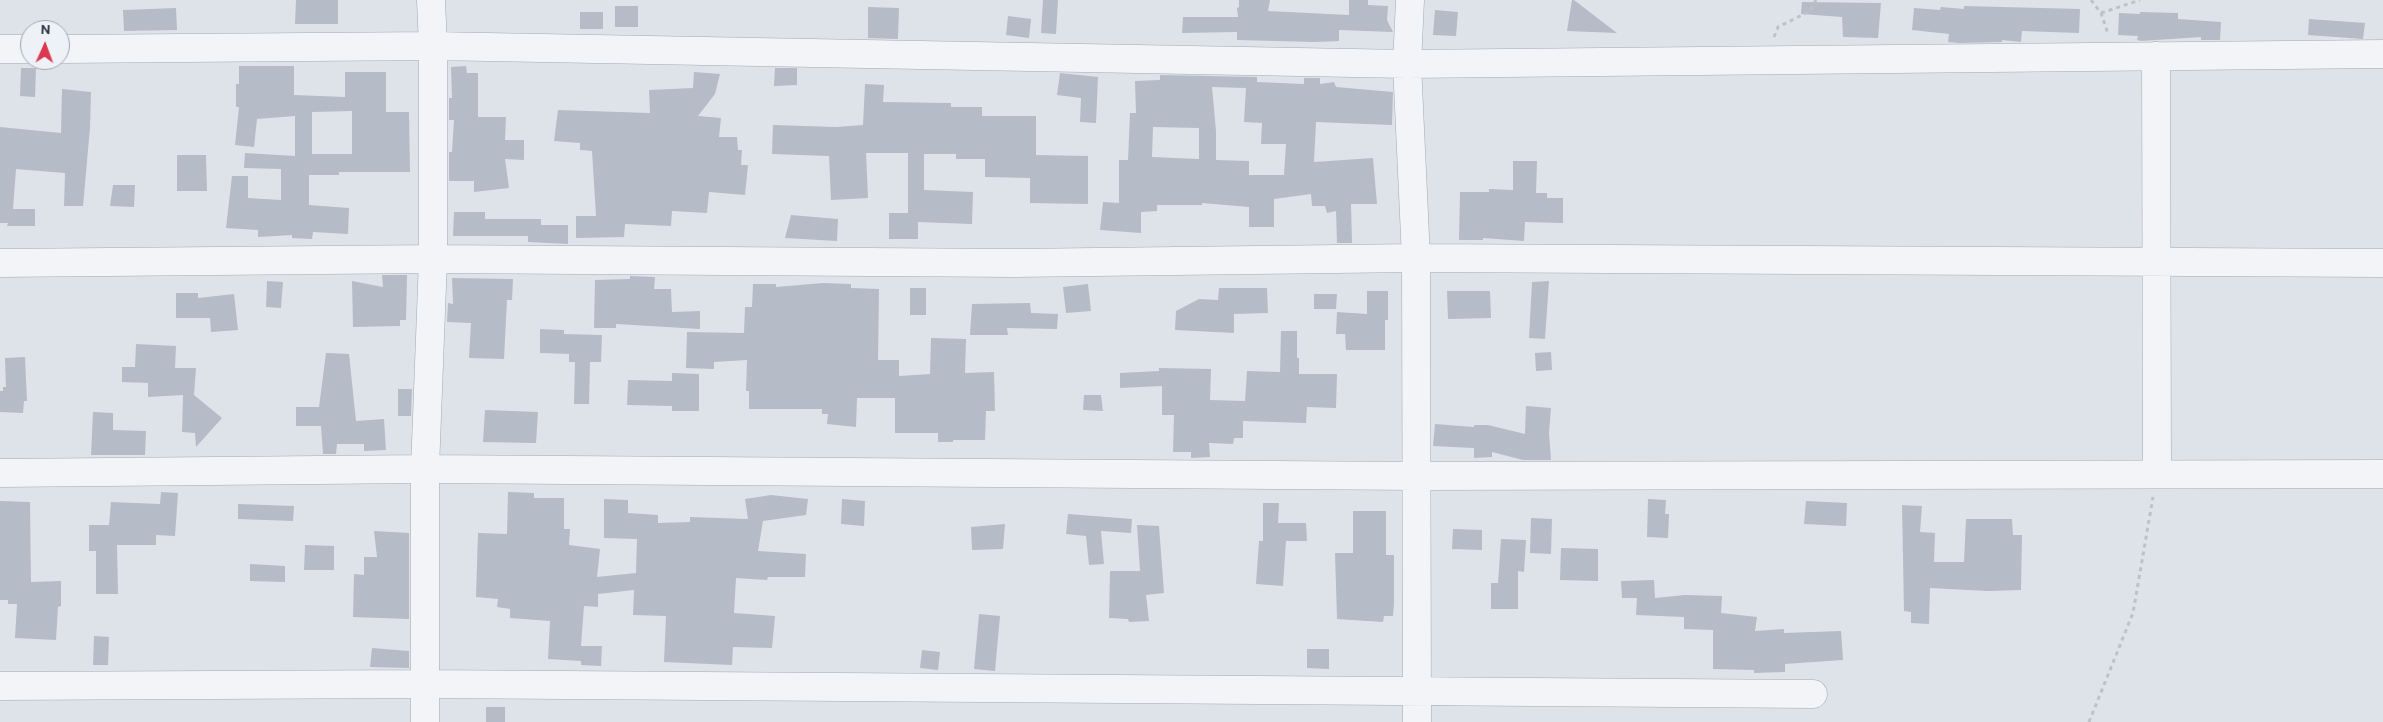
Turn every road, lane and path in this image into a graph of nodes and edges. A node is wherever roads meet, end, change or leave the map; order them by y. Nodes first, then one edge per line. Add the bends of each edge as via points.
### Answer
1 (431, 0) edge
2 (1410, 0) edge
3 (1816, 0) edge
4 (2091, 0) edge
5 (2140, 0) edge
6 (2101, 13) junction
7 (433, 46) junction
8 (0, 49) edge
9 (20, 49) edge
10 (70, 49) edge
11 (2383, 54) edge
12 (2114, 56) junction
13 (2156, 56) junction
14 (1763, 60) junction
15 (1407, 64) junction
16 (1416, 258) junction
17 (433, 259) junction
18 (2156, 262) junction
19 (2383, 263) edge
20 (0, 264) edge
21 (425, 469) junction
22 (0, 473) edge
23 (2157, 474) junction
24 (2383, 474) edge
25 (1417, 476) junction
26 (424, 684) junction
27 (0, 686) edge
28 (1417, 690) junction
29 (1813, 694) dead end
30 (424, 722) edge
31 (1417, 722) edge
32 (2089, 722) edge

1 - 7 street
2 - 15 street
3 - 14 path via 1810,11 1778,27
4 - 6 path
5 - 6 path
6 - 12 path
7 - 10 street
7 - 15 street
7 - 17 street
8 - 9 street
11 - 13 street
12 - 13 street
12 - 14 street
13 - 18 street
14 - 15 street
15 - 16 street
16 - 17 street via 1015,263
16 - 18 street
16 - 25 street
17 - 20 street
17 - 21 street
18 - 19 street
18 - 23 street
21 - 22 street
21 - 25 street
21 - 26 street
23 - 24 street
23 - 25 street
23 - 32 path via 2133,613
25 - 28 street
26 - 27 street
26 - 28 street
26 - 30 street
28 - 29 street
28 - 31 street

